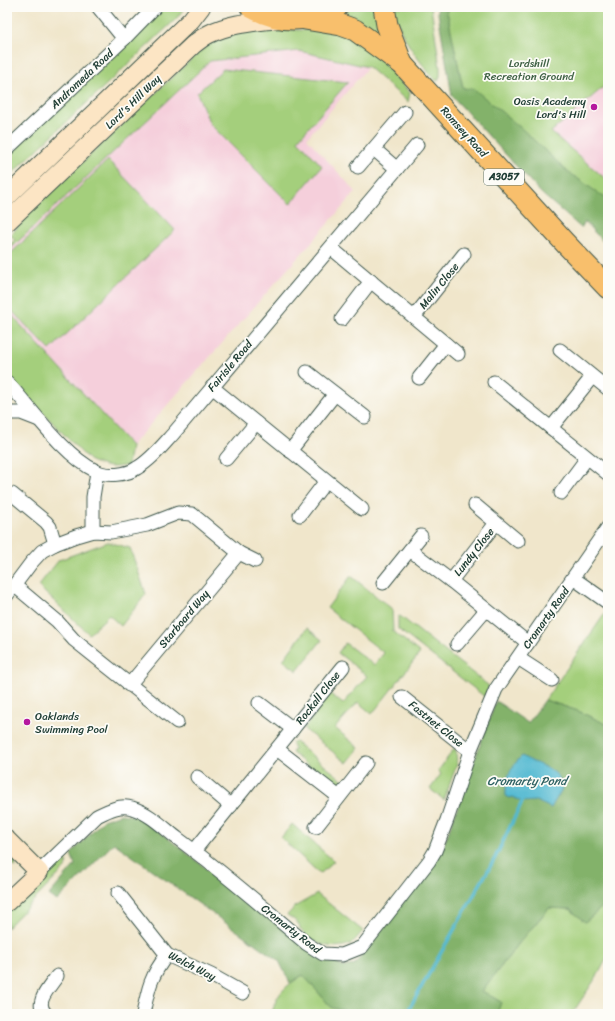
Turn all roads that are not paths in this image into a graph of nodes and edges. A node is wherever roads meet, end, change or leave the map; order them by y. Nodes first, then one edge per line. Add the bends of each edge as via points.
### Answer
1 (98, 7) edge
2 (155, 7) edge
3 (201, 7) edge
4 (251, 7) edge
5 (337, 7) edge
6 (384, 7) edge
7 (279, 19) junction
8 (305, 19) junction
9 (124, 39) junction
10 (402, 64) junction
11 (405, 112) dead end
12 (417, 145) dead end
13 (7, 149) edge
14 (374, 149) junction
15 (358, 167) dead end
16 (397, 169) junction
17 (7, 197) edge
18 (7, 222) edge
19 (331, 248) junction
20 (464, 254) dead end
21 (372, 281) junction
22 (608, 288) edge
23 (414, 317) junction
24 (342, 319) dead end
25 (446, 344) junction
26 (560, 350) dead end
27 (458, 354) dead end
28 (307, 372) dead end
29 (592, 377) junction
30 (418, 378) dead end
31 (7, 382) edge
32 (494, 382) dead end
33 (212, 387) junction
34 (608, 389) edge
35 (335, 394) junction
36 (7, 413) edge
37 (365, 417) dead end
38 (39, 420) junction
39 (256, 423) junction
40 (551, 428) junction
41 (290, 451) junction
42 (587, 458) junction
43 (226, 459) dead end
44 (97, 472) junction
45 (608, 474) edge
46 (326, 481) junction
47 (561, 493) dead end
48 (12, 494) dead end
49 (475, 505) dead end
50 (362, 509) dead end
51 (300, 516) dead end
52 (496, 523) junction
53 (608, 527) edge
54 (93, 531) junction
55 (421, 536) dead end
56 (518, 540) dead end
57 (55, 544) junction
58 (410, 550) junction
59 (239, 553) junction
60 (255, 561) dead end
61 (573, 578) junction
62 (451, 581) junction
63 (382, 583) dead end
64 (10, 590) edge
65 (607, 602) edge
66 (486, 610) junction
67 (528, 643) junction
68 (457, 644) dead end
69 (518, 658) junction
70 (343, 667) dead end
71 (552, 680) dead end
72 (129, 685) junction
73 (402, 696) dead end
74 (259, 703) dead end
75 (177, 722) dead end
76 (294, 729) junction
77 (277, 749) junction
78 (470, 751) junction
79 (366, 764) dead end
80 (197, 777) dead end
81 (339, 797) junction
82 (231, 806) junction
83 (316, 827) dead end
84 (7, 840) edge
85 (194, 851) junction
86 (39, 872) junction
87 (118, 893) dead end
88 (7, 902) edge
89 (167, 955) junction
90 (58, 976) dead end
91 (243, 993) dead end
92 (42, 1013) edge
93 (143, 1014) edge

1 - 9 street
2 - 9 street, Andromeda Road
3 - 17 street, Lord's Hill Way via 191,20
4 - 7 main road
5 - 8 main road
6 - 10 main road, Romsey Road / A3057 via 387,25
7 - 8 main road
7 - 18 street, Lord's Hill Way via 222,28 193,45
8 - 10 main road, Romsey Road / A3057 via 356,30
9 - 13 street, Andromeda Road
10 - 22 main road, Romsey Road / A3057
11 - 14 street
12 - 16 street, Fairisle Road
14 - 15 street
14 - 16 street
16 - 19 street, Fairisle Road
19 - 21 street, Malin Close
19 - 33 street, Fairisle Road
20 - 23 street, Malin Close
21 - 23 street, Malin Close
21 - 24 street
23 - 25 street, Malin Close
25 - 27 street, Malin Close
25 - 30 street
26 - 29 street
28 - 35 street
29 - 34 street
29 - 40 street
31 - 38 street, Fairisle Road
32 - 40 street
33 - 39 street
33 - 44 street, Fairisle Road via 148,460 128,472
35 - 37 street
35 - 41 street
36 - 38 street, Fairisle Road via 21,413
38 - 44 street, Fairisle Road via 70,452
39 - 41 street
39 - 43 street
40 - 42 street
41 - 46 street
42 - 45 street
42 - 47 street
44 - 54 street via 93,498
46 - 50 street
46 - 51 street
48 - 57 street via 46,522
49 - 52 street, Lundy Close
52 - 56 street, Lundy Close
52 - 62 street, Lundy Close
53 - 61 street, Cromarty Road
54 - 57 street
54 - 59 street via 111,532 148,525 178,513 192,514
55 - 58 street
57 - 64 street via 42,551
58 - 62 street, Lundy Close
58 - 63 street
59 - 60 street
59 - 72 street, Starboard Way
61 - 65 street, Cromarty Road
61 - 67 street, Cromarty Road
62 - 66 street, Lundy Close
64 - 72 street via 57,621 74,640
66 - 67 street, Lundy Close
66 - 68 street
67 - 69 street, Cromarty Road
69 - 71 street, Cromarty Road
69 - 78 street, Cromarty Road via 496,689
70 - 76 street, Rockall Close
72 - 75 street
73 - 78 street, Fastnet Close
74 - 76 street, Rockall Close
76 - 77 street, Rockall Close
77 - 81 street
77 - 82 street, Rockall Close
78 - 85 street, Cromarty Road via 435,852 362,947 342,955 323,954 307,944
79 - 81 street
80 - 82 street
81 - 83 street
82 - 85 street, Rockall Close
84 - 86 street
85 - 86 street, Cromarty Road via 149,816 130,807 116,808 97,816
86 - 88 street
87 - 89 street, Welch Way
89 - 91 street, Welch Way
89 - 93 street via 157,967 149,984
90 - 92 street via 42,999

